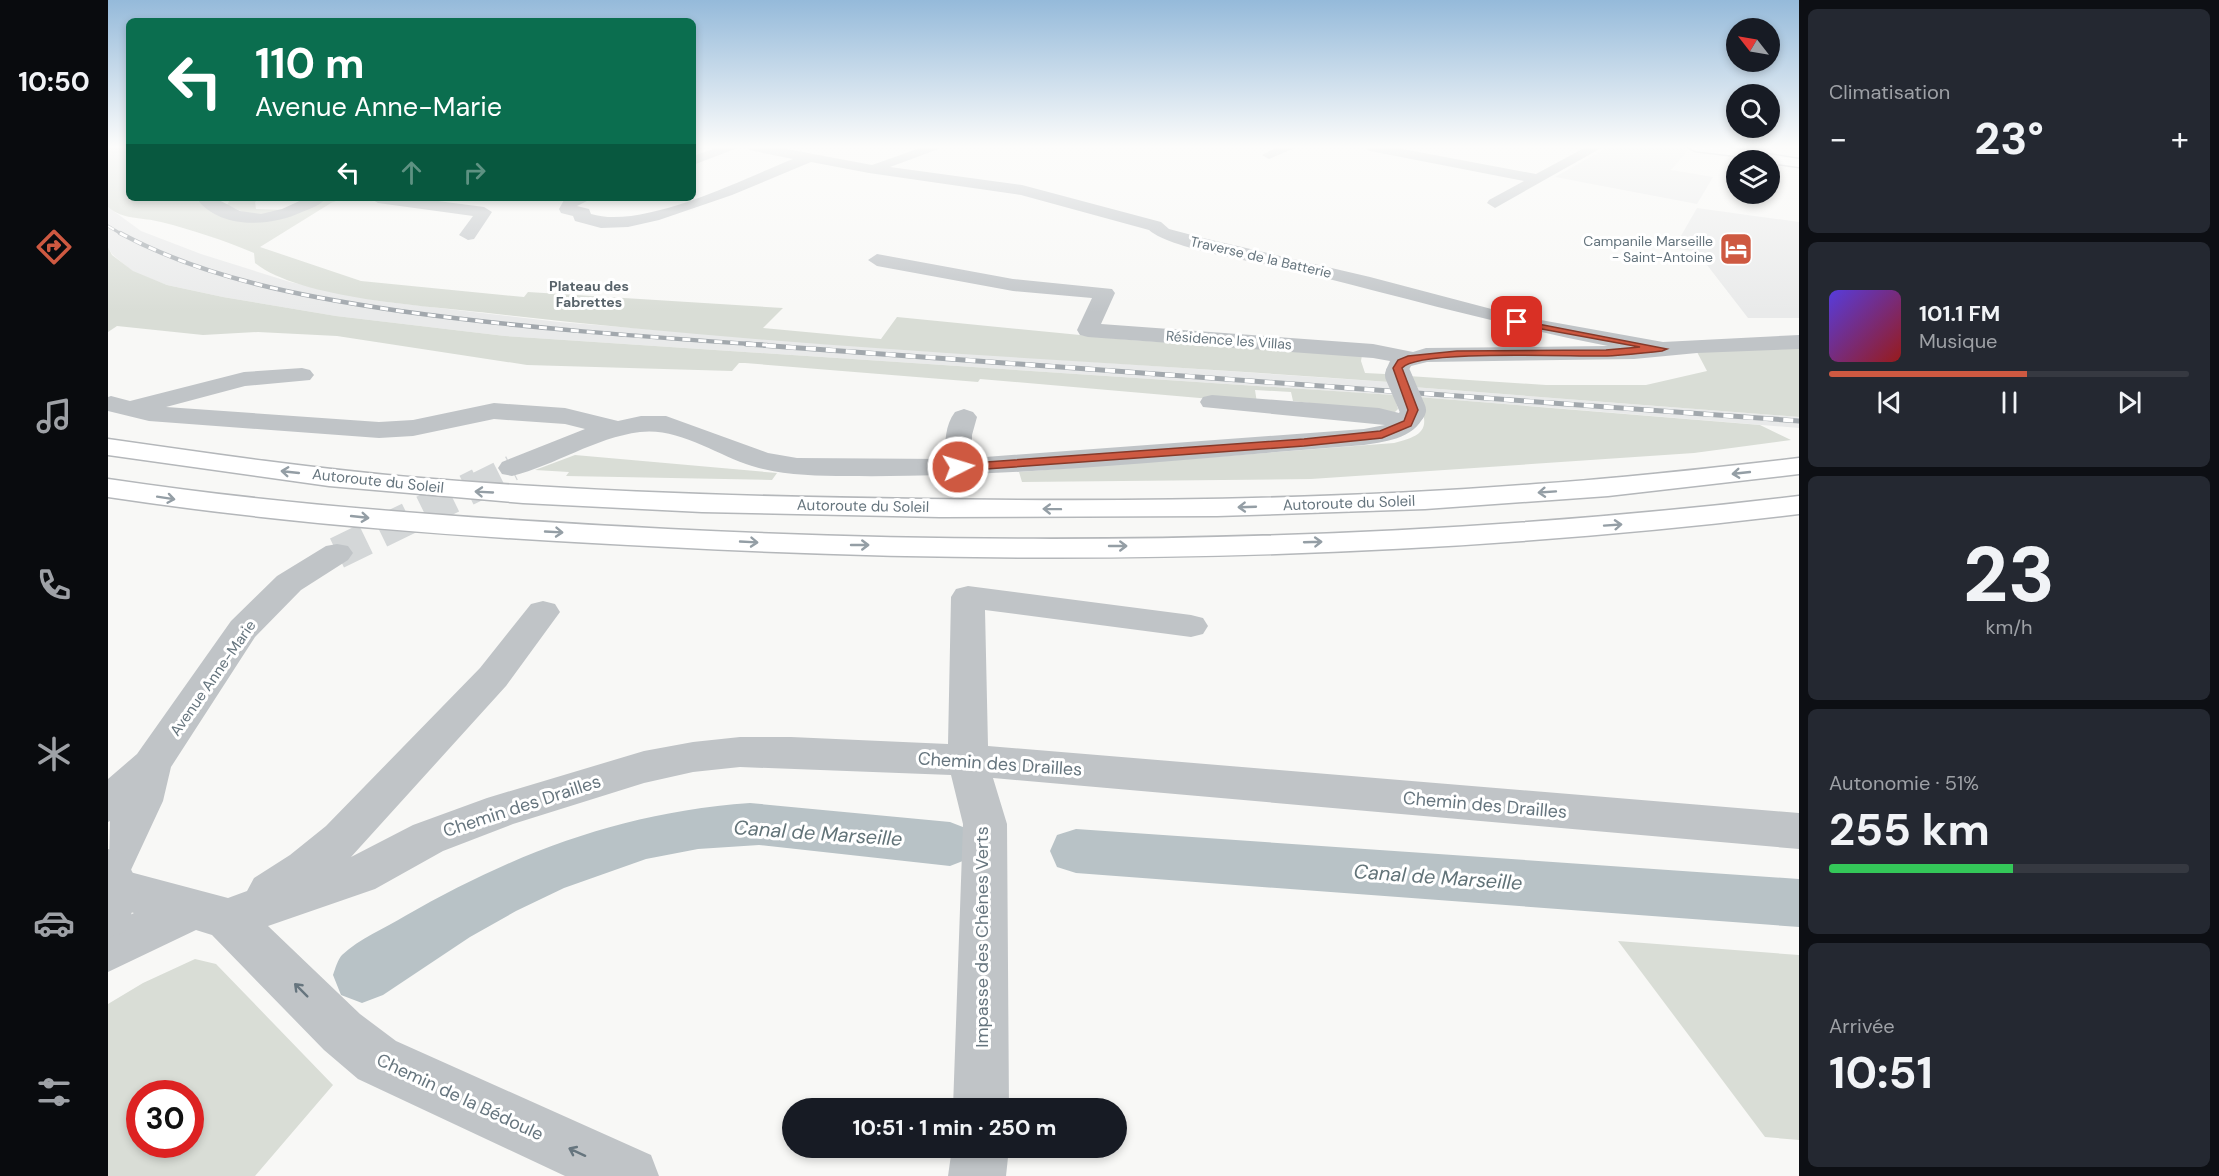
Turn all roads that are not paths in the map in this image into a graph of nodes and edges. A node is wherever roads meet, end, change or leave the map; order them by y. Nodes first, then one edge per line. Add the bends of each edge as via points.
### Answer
1 (215, 202) edge
2 (311, 202) edge
3 (407, 202) edge
4 (573, 202) edge
5 (695, 202) edge
6 (1066, 202) edge
7 (1500, 202) edge
8 (1496, 204) dead end
9 (468, 235) dead end
10 (878, 260) dead end
11 (1799, 342) edge
12 (1662, 349) junction
13 (1405, 366) junction
14 (302, 375) dead end
15 (1212, 402) dead end
16 (964, 417) dead end
17 (1410, 417) junction
18 (613, 428) junction
19 (108, 447) edge
20 (1799, 466) edge
21 (958, 467) junction
22 (512, 468) tunnel mouth
23 (108, 488) edge
24 (1799, 505) edge
25 (337, 553) tunnel mouth
26 (543, 612) dead end
27 (1191, 626) dead end
28 (968, 760) junction
29 (151, 765) junction
30 (108, 806) edge
31 (1799, 831) edge
32 (110, 886) edge
33 (211, 913) junction
34 (108, 949) edge
35 (981, 1098) edge
36 (980, 1158) edge
37 (630, 1176) edge
38 (977, 1176) edge

1 - 2 street via 238,216 270,220
3 - 9 street via 484,212
4 - 5 street via 567,209 583,213 581,217 590,223 624,224
6 - 12 street, Traverse de la Batterie via 1155,226 1163,233 1200,243 1517,322
7 - 8 street
10 - 13 street, Résidence les Villas via 1013,285 1105,293 1088,330 1373,351
11 - 12 street
12 - 13 street via 1457,353
13 - 17 street, bridge
14 - 18 street via 244,379 121,406 149,413 378,430 413,428 494,411 565,416
15 - 17 street
16 - 21 street
17 - 21 street via 1382,434 1314,442
18 - 21 street via 666,424 762,460 797,466
18 - 22 street
20 -> 19 main road, Autoroute du Soleil via 1595,489 1356,504 1158,510 691,502 463,490 225,465
23 -> 24 main road via 174,499 427,524 802,545 1183,546 1399,539 1625,525
25 - 29 street, Avenue Anne-Marie via 289,583 243,629
26 - 33 street via 493,677 341,840 306,869
27 - 28 street, Impasse des Chênes Verts via 968,597
28 - 31 street, Chemin des Drailles
28 - 33 street, Chemin des Drailles via 791,752 693,757 644,767 502,810 428,838 359,875
28 - 35 street, Impasse des Chênes Verts via 985,824
29 - 30 street, Avenue Anne-Marie
29 - 32 street, Avenue Anne-Marie
32 - 33 street
33 - 34 street
37 -> 33 street, Chemin de la Bédoule via 377,1060
36 - 38 street

